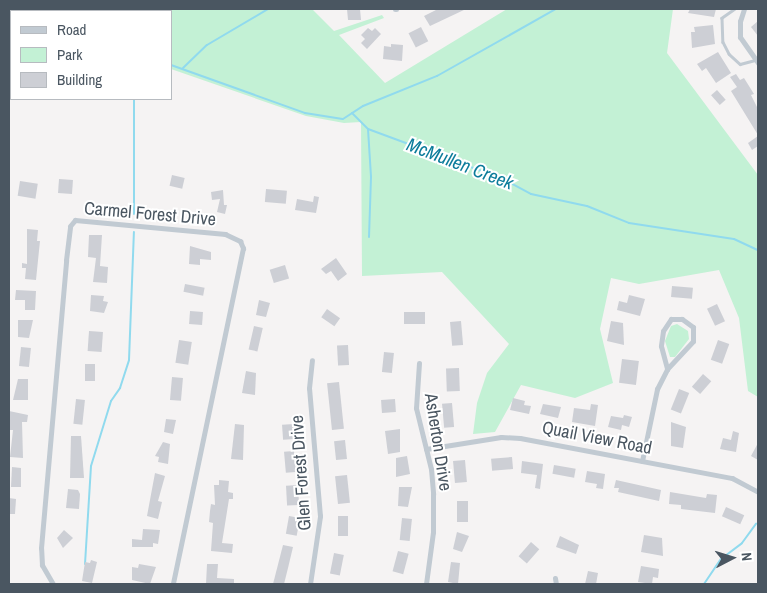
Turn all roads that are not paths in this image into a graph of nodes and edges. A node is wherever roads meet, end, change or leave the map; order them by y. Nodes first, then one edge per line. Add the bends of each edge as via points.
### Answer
1 (735, 9) edge
2 (743, 9) edge
3 (757, 61) edge
4 (312, 360) dead end
5 (419, 363) dead end
6 (667, 368) junction
7 (426, 449) junction
8 (642, 461) junction
9 (758, 492) edge
10 (555, 578) dead end
11 (53, 584) edge
12 (173, 584) edge
13 (310, 584) edge
14 (426, 584) edge
15 (556, 584) edge

1 - 3 lane via 722,18 724,42 729,54 740,64
2 - 3 street via 740,37
4 - 13 street, Glen Forest Drive via 309,388 320,516
5 - 7 street, Asherton Drive via 415,402
6 - 6 street via 693,341 692,327 682,319 671,319 663,330 661,346
6 - 8 street via 653,402
7 - 8 street, Quail View Road via 514,437
7 - 14 street, Asherton Drive via 434,509
8 - 9 street, Quail View Road via 732,478
10 - 15 street
11 - 12 street, Carmel Forest Drive via 42,565 41,548 66,260 70,226 75,220 226,234 240,241 243,248

